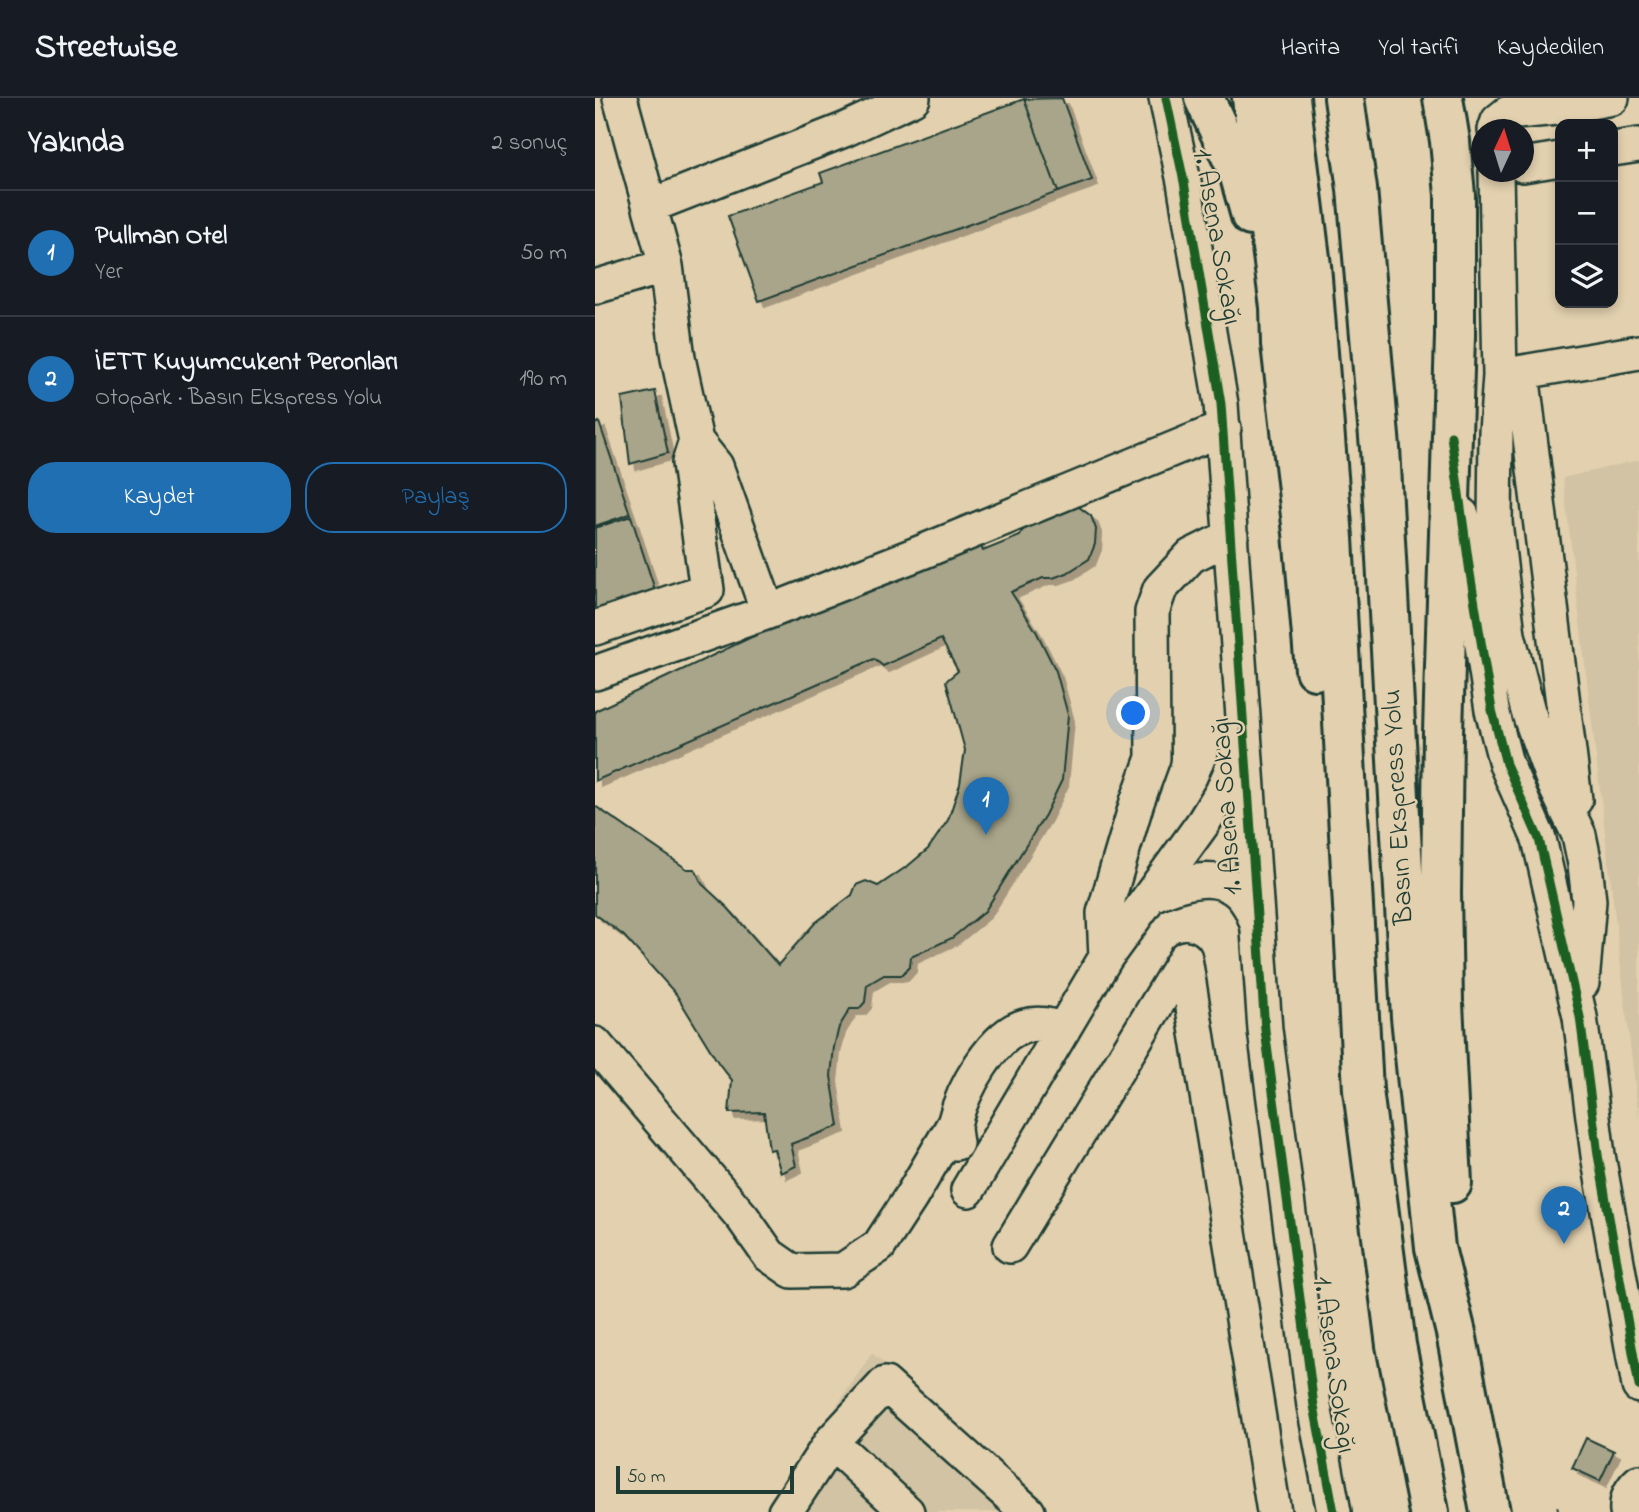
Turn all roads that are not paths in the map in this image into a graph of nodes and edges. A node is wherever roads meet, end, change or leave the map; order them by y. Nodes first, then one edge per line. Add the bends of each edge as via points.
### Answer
1 (620, 98) edge
2 (913, 98) edge
3 (1166, 98) edge
4 (1204, 98) edge
5 (1252, 98) edge
6 (1290, 98) edge
7 (1344, 98) edge
8 (1443, 98) edge
9 (1612, 98) edge
10 (1503, 114) edge
11 (1639, 145) edge
12 (1618, 148) edge
13 (1555, 160) edge
14 (1534, 163) edge
15 (1496, 182) edge
16 (650, 206) junction
17 (666, 267) junction
18 (595, 287) edge
19 (1281, 344) junction
20 (1639, 352) edge
21 (1500, 376) junction
22 (1224, 428) junction
23 (1451, 436) junction
24 (696, 441) junction
25 (1231, 536) junction
26 (768, 612) junction
27 (595, 628) edge
28 (595, 673) edge
29 (1244, 721) junction
30 (1579, 835) junction
31 (1123, 852) junction
32 (1154, 890) junction
33 (1259, 933) junction
34 (1106, 957) junction
35 (1580, 1017) junction
36 (1062, 1030) junction
37 (595, 1044) edge
38 (1363, 1090) junction
39 (954, 1124) junction
40 (1010, 1246) dead end
41 (1627, 1253) edge
42 (1456, 1333) junction
43 (1639, 1386) edge
44 (831, 1442) junction
45 (1639, 1482) edge
46 (785, 1512) edge
47 (907, 1512) edge
48 (1028, 1512) edge
49 (1274, 1512) edge
50 (1334, 1512) edge
51 (1429, 1512) edge
52 (1490, 1512) edge
53 (1627, 1512) edge

1 - 16 street
2 - 16 street
3 - 22 street, 1. Asena Sokağı
4 - 19 highway via 1248,201
5 - 19 highway via 1271,228
6 - 38 highway, Basın Ekspress Yolu via 1311,266 1333,538
7 - 42 highway, Basın Ekspress Yolu via 1357,189 1380,448 1416,1078 1435,1248
8 - 23 highway via 1455,195
9 - 10 street
11 - 12 street
13 - 14 street
15 - 21 street
16 - 17 street
17 - 18 street
17 - 24 street via 678,358
19 - 38 highway via 1339,923
20 - 21 street
21 - 30 street via 1495,523 1509,635 1528,711
21 - 30 street via 1524,389
22 - 25 street, 1. Asena Sokağı
22 - 26 street
23 - 35 street via 1492,710 1506,764 1539,839
23 - 42 highway via 1441,950 1456,1231
24 - 26 street via 716,466
24 - 27 street via 689,463 707,590
25 - 29 street, 1. Asena Sokağı
25 - 31 street via 1191,556 1160,589 1152,612 1153,758
26 - 28 street
29 - 32 street via 1235,762 1222,792
29 - 33 street, 1. Asena Sokağı
30 - 35 street via 1589,901
31 - 32 street via 1147,860
31 - 34 street via 1104,913
32 - 33 street via 1195,881 1230,886 1251,906
32 - 34 street
33 - 50 street, 1. Asena Sokağı via 1265,1030 1282,1164 1314,1405
34 - 36 street
35 - 41 street via 1598,1155
36 - 39 street via 1048,1024 1023,1026 1000,1042 978,1067
36 - 39 street via 972,1183 957,1156
37 - 39 street via 769,1255 792,1271 843,1270 879,1246
38 - 51 highway, Basın Ekspress Yolu via 1396,1345
40 - 49 street via 1185,958
41 - 43 street
42 - 52 highway, Basın Ekspress Yolu
44 - 46 street
44 - 47 street
44 - 48 street via 885,1384
45 - 53 street via 1626,1502

